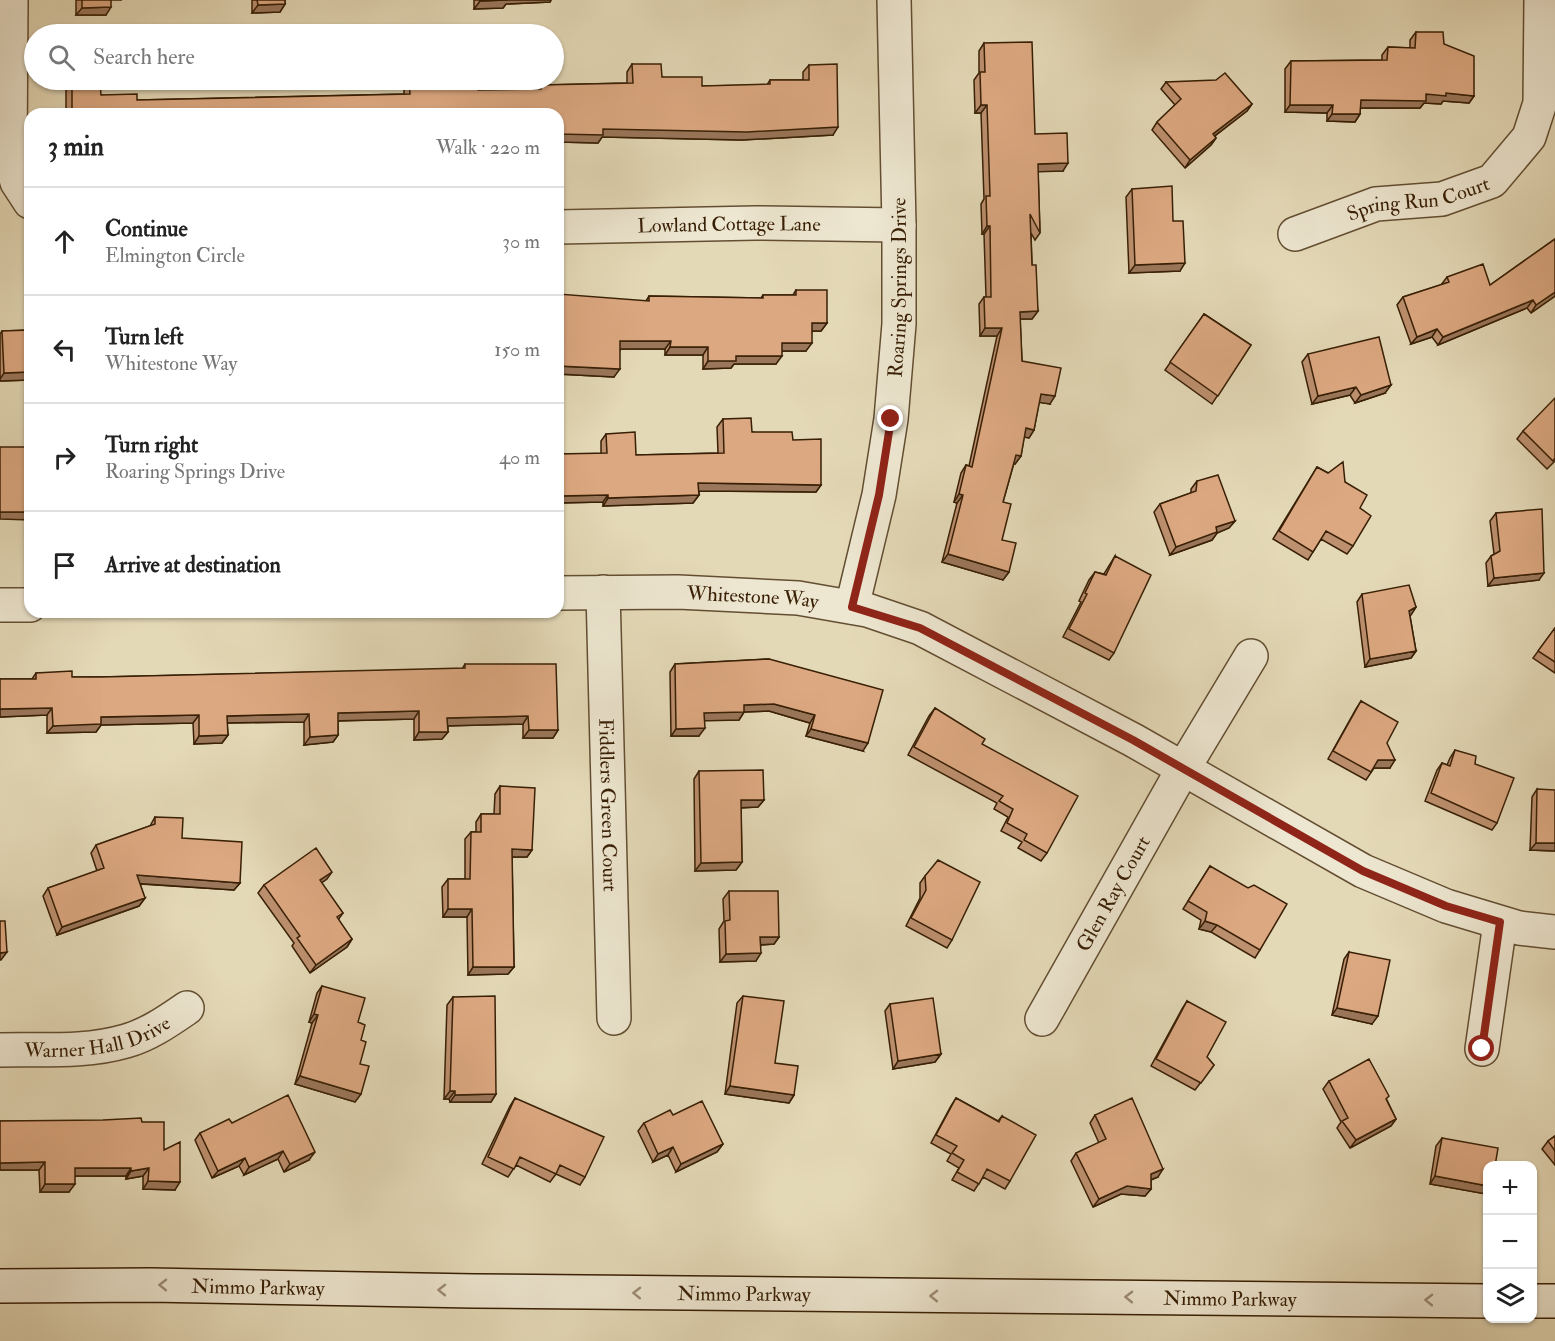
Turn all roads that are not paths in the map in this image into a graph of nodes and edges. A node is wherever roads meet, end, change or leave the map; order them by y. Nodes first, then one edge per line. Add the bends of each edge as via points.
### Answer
1 (11, 0) edge
2 (894, 0) edge
3 (1541, 0) edge
4 (24, 193) edge
5 (899, 225) junction
6 (564, 227) edge
7 (1295, 234) dead end
8 (603, 592) junction
9 (564, 593) edge
10 (0, 605) edge
11 (24, 605) edge
12 (852, 607) junction
13 (1251, 656) dead end
14 (1183, 769) junction
15 (1500, 922) junction
16 (1555, 932) edge
17 (187, 1008) dead end
18 (614, 1018) dead end
19 (1042, 1019) dead end
20 (1482, 1049) dead end
21 (0, 1050) edge
22 (0, 1286) edge
23 (1483, 1300) edge
24 (1537, 1301) edge
25 (1555, 1301) edge

1 - 4 street via 10,157
2 - 5 street, Roaring Springs Drive
3 - 7 street, Spring Run Court via 1540,103 1529,137 1492,181 1442,199 1376,204
5 - 6 street, Lowland Cottage Lane
5 - 12 street, Roaring Springs Drive via 899,324 891,419 879,495
8 - 9 street, Whitestone Way
8 - 12 street, Whitestone Way via 798,598
8 - 18 street, Fiddlers Green Court
10 - 11 street
12 - 14 street, Whitestone Way via 920,628
13 - 14 street, Glen Ray Court
14 - 15 street, Whitestone Way via 1363,871 1446,906
14 - 19 street, Glen Ray Court
15 - 16 street, Whitestone Way
15 - 20 street
17 - 21 street, Warner Hall Drive via 127,1041 90,1049
23 -> 22 street, Nimmo Parkway
24 - 25 street

